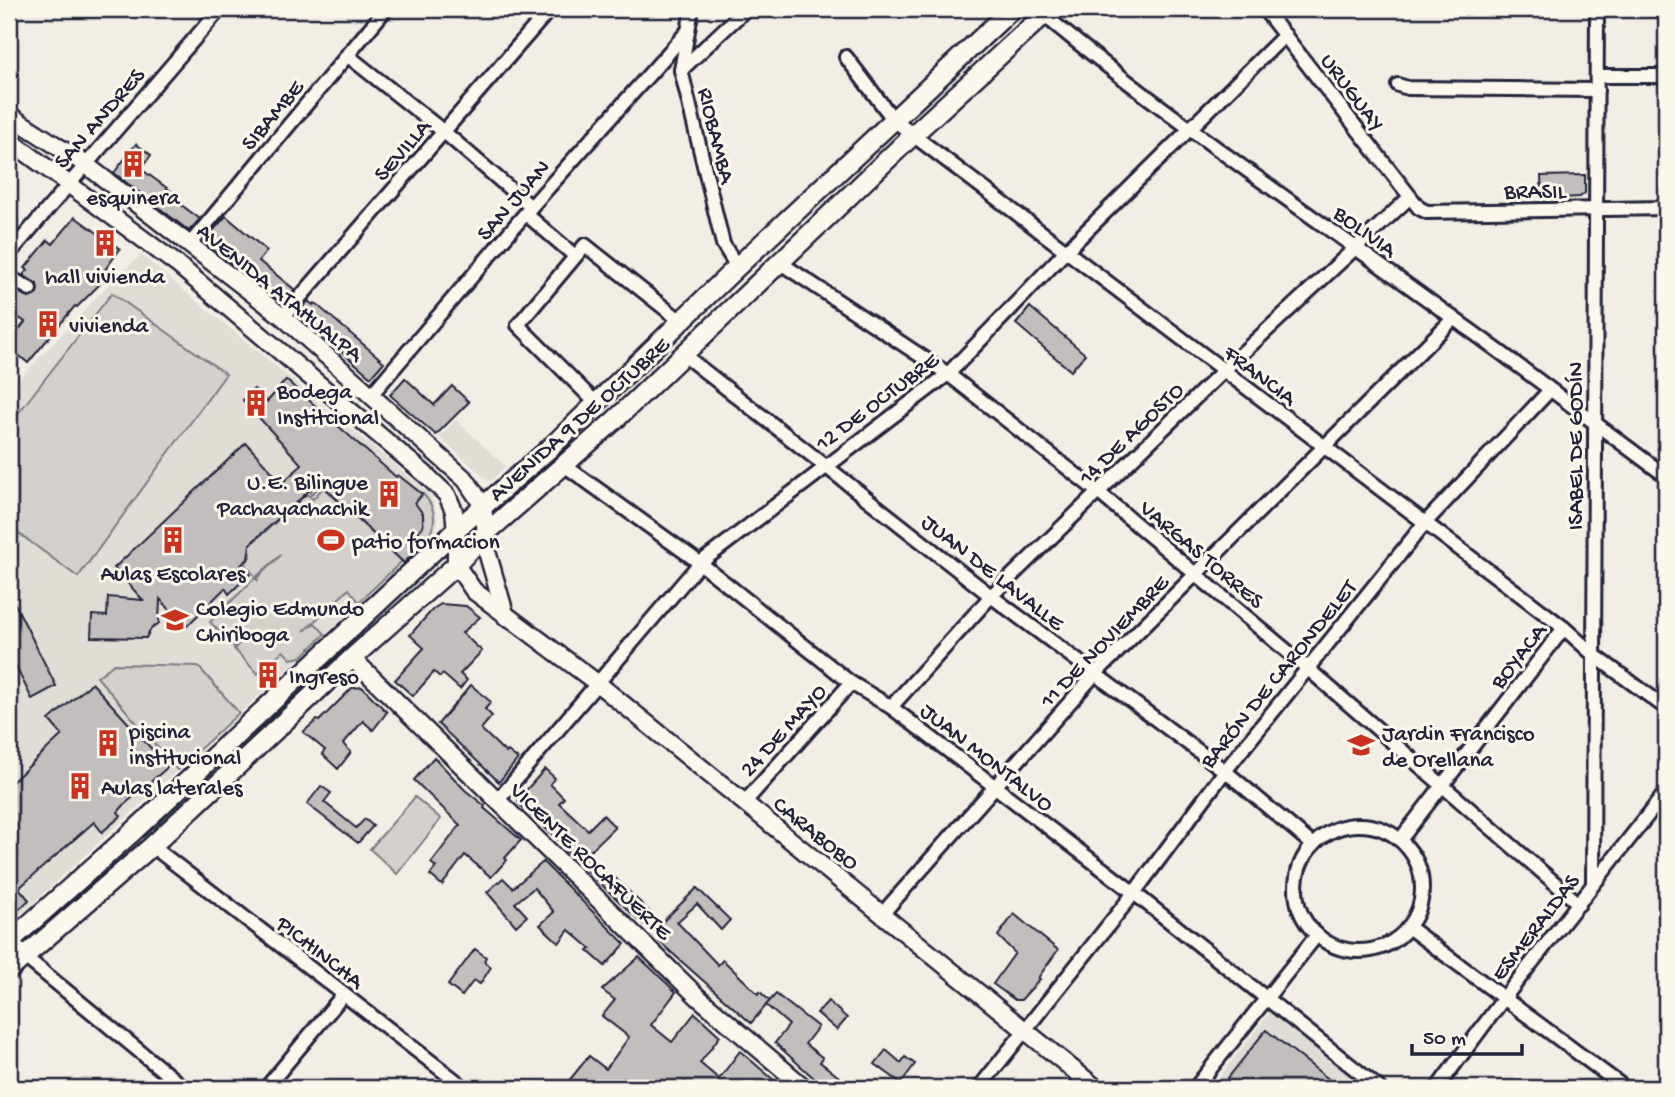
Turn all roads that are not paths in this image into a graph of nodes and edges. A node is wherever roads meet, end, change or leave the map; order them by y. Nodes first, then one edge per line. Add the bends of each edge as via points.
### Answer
1 (220, 9) edge
2 (386, 9) edge
3 (550, 9) edge
4 (692, 9) edge
5 (746, 9) edge
6 (1012, 9) edge
7 (1265, 9) edge
8 (1597, 9) edge
9 (1047, 12) edge
10 (687, 32) junction
11 (1285, 35) junction
12 (347, 55) junction
13 (846, 57) dead end
14 (681, 70) junction
15 (1597, 76) junction
16 (1666, 76) edge
17 (1398, 85) dead end
18 (1597, 90) junction
19 (9, 115) edge
20 (893, 118) junction
21 (1190, 127) junction
22 (444, 132) junction
23 (913, 135) junction
24 (9, 140) edge
25 (85, 164) junction
26 (68, 184) junction
27 (1409, 198) junction
28 (1666, 208) edge
29 (528, 211) junction
30 (1596, 211) junction
31 (189, 245) junction
32 (1354, 248) junction
33 (1065, 252) junction
34 (9, 254) edge
35 (575, 256) junction
36 (779, 262) junction
37 (737, 267) junction
38 (9, 276) edge
39 (30, 289) dead end
40 (282, 317) junction
41 (1454, 318) junction
42 (682, 322) junction
43 (684, 355) junction
44 (1223, 371) junction
45 (948, 374) junction
46 (1550, 390) junction
47 (371, 395) junction
48 (596, 403) junction
49 (1595, 424) junction
50 (1324, 447) junction
51 (564, 465) junction
52 (826, 466) junction
53 (1666, 476) edge
54 (1098, 492) junction
55 (483, 506) junction
56 (1424, 524) junction
57 (457, 530) junction
58 (485, 534) junction
59 (700, 563) junction
60 (456, 565) junction
61 (1196, 575) junction
62 (991, 596) junction
63 (506, 617) junction
64 (1564, 628) junction
65 (1594, 655) junction
66 (352, 658) junction
67 (1307, 668) junction
68 (1095, 674) junction
69 (597, 683) junction
70 (851, 683) junction
71 (891, 707) junction
72 (1666, 708) edge
73 (1225, 771) junction
74 (1441, 787) junction
75 (994, 788) junction
76 (1666, 792) edge
77 (498, 800) junction
78 (744, 803) junction
79 (1400, 840) junction
80 (1313, 845) junction
81 (152, 846) junction
82 (1593, 884) junction
83 (1134, 894) junction
84 (1579, 904) junction
85 (882, 914) junction
86 (1408, 927) junction
87 (1317, 934) junction
88 (10, 939) edge
89 (25, 957) junction
90 (9, 970) edge
91 (344, 995) junction
92 (1504, 998) junction
93 (1266, 999) junction
94 (1024, 1031) junction
95 (184, 1088) edge
96 (266, 1088) edge
97 (465, 1088) edge
98 (805, 1088) edge
99 (979, 1088) edge
100 (1096, 1088) edge
101 (1195, 1088) edge
102 (1379, 1088) edge
103 (1437, 1088) edge
104 (1625, 1088) edge

1 - 25 street, SAN ANDRES
2 - 12 street, SIBAMBE
3 - 22 street, SEVILLA
4 - 10 street, RIOBAMBA
5 - 14 street
6 - 20 main road, AVENIDA 9 DE OCTUBRE
7 - 11 street, URUGUAY
8 - 15 street, ISABEL DE GODÍN
9 - 21 street, BOLIVIA
9 - 23 main road, AVENIDA 9 DE OCTUBRE
10 - 14 street, RIOBAMBA
10 - 29 street, SAN JUAN
11 - 21 street, 12 DE OCTUBRE
11 - 27 street, URUGUAY
12 - 22 street
12 - 31 street, SIBAMBE
13 - 20 street, FRANCIA
14 - 37 street, RIOBAMBA via 723,244
15 - 16 street
15 - 18 street, ISABEL DE GODÍN
17 - 18 street
18 - 30 street, ISABEL DE GODÍN
19 - 25 main road, AVENIDA ATAHUALPA
20 - 23 street, FRANCIA
20 - 37 main road, AVENIDA 9 DE OCTUBRE
21 - 32 street, BOLIVIA
21 - 33 street, 12 DE OCTUBRE
22 - 29 street
22 - 40 street, SEVILLA
23 - 33 street, FRANCIA
23 - 36 main road, AVENIDA 9 DE OCTUBRE
24 - 26 main road, AVENIDA ATAHUALPA
25 - 26 street, SAN ANDRES
25 - 31 main road, AVENIDA ATAHUALPA
26 - 34 street, SAN ANDRES
26 - 57 main road, AVENIDA ATAHUALPA via 178,265 425,474 447,495
27 - 30 street, BRASIL via 1427,212
27 - 32 street, 14 DE AGOSTO
28 - 30 street, BRASIL
29 - 35 street
29 - 47 street, SAN JUAN
30 - 49 street, ISABEL DE GODÍN
31 - 40 main road, AVENIDA ATAHUALPA
32 - 41 street, BOLIVIA
32 - 44 street, 14 DE AGOSTO
33 - 44 street, FRANCIA
33 - 45 street, 12 DE OCTUBRE
35 - 42 street via 585,245
35 - 48 street via 518,325
36 - 43 main road, AVENIDA 9 DE OCTUBRE
36 - 45 street, VARGAS TORRES
37 - 42 main road, AVENIDA 9 DE OCTUBRE
38 - 39 street
40 - 47 main road, AVENIDA ATAHUALPA
41 - 46 street, BOLIVIA
41 - 50 street, 11 DE NOVIEMBRE
42 - 48 main road, AVENIDA 9 DE OCTUBRE
43 - 51 main road, AVENIDA 9 DE OCTUBRE
43 - 52 street, JUAN DE LAVALLE
44 - 50 street, FRANCIA
44 - 54 street, 14 DE AGOSTO
45 - 52 street, 12 DE OCTUBRE
45 - 54 street, VARGAS TORRES
46 - 49 street, BOLIVIA
46 - 56 street, BARÓN DE CARONDELET
47 - 55 main road, AVENIDA ATAHUALPA via 466,480
48 - 55 main road, AVENIDA 9 DE OCTUBRE
49 - 53 street, BOLIVIA
49 - 65 street, ISABEL DE GODÍN
50 - 56 street, FRANCIA
50 - 61 street, 11 DE NOVIEMBRE
51 - 58 main road, AVENIDA 9 DE OCTUBRE
51 - 59 street, JUAN MONTALVO
52 - 59 street, 12 DE OCTUBRE
52 - 62 street, JUAN DE LAVALLE
54 - 61 street, VARGAS TORRES
54 - 62 street, 14 DE AGOSTO
55 - 57 main road, AVENIDA 9 DE OCTUBRE
55 - 58 main road
56 - 64 street, FRANCIA
56 - 67 street, BARÓN DE CARONDELET
57 - 60 main road, AVENIDA ATAHUALPA
57 - 88 main road, AVENIDA 9 DE OCTUBRE via 136,829
58 - 60 main road, AVENIDA 9 DE OCTUBRE
58 - 63 main road
59 - 69 street, 12 DE OCTUBRE
59 - 70 street, JUAN MONTALVO
60 - 63 main road, CARABOBO via 474,591
60 - 66 main road, AVENIDA 9 DE OCTUBRE
61 - 67 street, VARGAS TORRES
61 - 68 street, 11 DE NOVIEMBRE
62 - 68 street, JUAN DE LAVALLE
62 - 71 street, 14 DE AGOSTO
63 - 69 main road, CARABOBO
64 - 65 street, FRANCIA
64 - 74 street, BOYACA
65 - 72 street, FRANCIA
65 - 82 street, ISABEL DE GODÍN
66 - 77 main road, VICENTE ROCAFUERTE
66 - 81 main road, AVENIDA 9 DE OCTUBRE
67 - 73 street, BARÓN DE CARONDELET
67 - 74 street, VARGAS TORRES
68 - 73 street, JUAN DE LAVALLE
68 - 75 street, 11 DE NOVIEMBRE
69 - 77 street, 12 DE OCTUBRE
69 - 78 main road, CARABOBO
70 - 71 street, JUAN MONTALVO
70 - 78 street, 24 DE MAYO
71 - 75 street, JUAN MONTALVO
73 - 80 street, JUAN DE LAVALLE
73 - 83 street, BARÓN DE CARONDELET
74 - 79 street, BOYACA
74 - 84 street, VARGAS TORRES
75 - 83 street, JUAN MONTALVO
75 - 85 street, 11 DE NOVIEMBRE
76 - 82 street, ESMERALDAS
77 - 98 main road, VICENTE ROCAFUERTE via 699,998
78 - 85 main road, CARABOBO
79 - 80 street via 1387,831 1356,824 1325,834
79 - 86 street via 1418,866 1421,882 1419,905
80 - 87 street via 1300,866 1296,890 1303,914
81 - 89 main road, AVENIDA 9 DE OCTUBRE
81 - 91 street, PICHINCHA
82 - 84 street, ESMERALDAS
83 - 93 street, JUAN MONTALVO
83 - 94 street, BARÓN DE CARONDELET
84 - 92 street, ESMERALDAS
85 - 94 main road, CARABOBO
86 - 87 street via 1388,943 1364,950 1347,950
86 - 92 street
87 - 93 street
88 - 89 street
89 - 90 main road, AVENIDA 9 DE OCTUBRE
89 - 95 street
91 - 96 street
91 - 97 street, PICHINCHA
92 - 103 street, ESMERALDAS
92 - 104 street
93 - 101 street
93 - 102 street, JUAN MONTALVO
94 - 99 street
94 - 100 main road, CARABOBO

